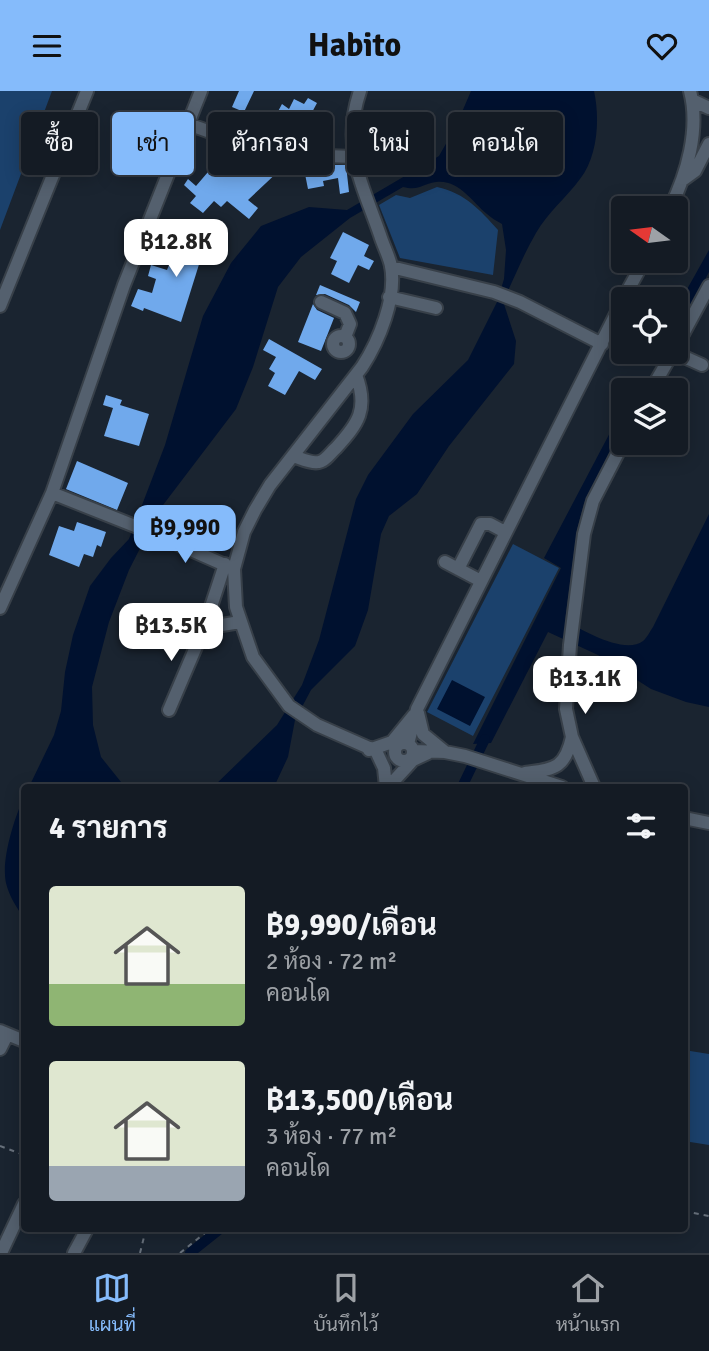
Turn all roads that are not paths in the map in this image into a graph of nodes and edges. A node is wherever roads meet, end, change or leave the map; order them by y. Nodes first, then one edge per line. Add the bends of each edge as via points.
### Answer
1 (87, 91) edge
2 (201, 91) edge
3 (360, 91) edge
4 (691, 95) edge
5 (709, 108) edge
6 (193, 112) edge
7 (356, 112) edge
8 (194, 126) edge
9 (709, 144) edge
10 (347, 157) edge
11 (168, 175) edge
12 (359, 175) edge
13 (684, 179) junction
14 (676, 196) edge
15 (391, 267) junction
16 (709, 286) edge
17 (389, 297) junction
18 (321, 302) dead end
19 (0, 306) edge
20 (436, 308) dead end
21 (611, 325) edge
22 (688, 325) edge
23 (602, 344) junction
24 (688, 359) edge
25 (702, 365) dead end
26 (359, 371) junction
27 (617, 455) edge
28 (293, 456) junction
29 (52, 493) junction
30 (505, 531) junction
31 (444, 562) dead end
32 (230, 567) junction
33 (458, 569) junction
34 (481, 581) junction
35 (0, 608) edge
36 (240, 622) junction
37 (204, 628) junction
38 (169, 710) dead end
39 (417, 711) junction
40 (572, 737) junction
41 (411, 748) junction
42 (372, 750) junction
43 (442, 752) junction
44 (397, 758) junction
45 (521, 774) junction
46 (388, 784) edge
47 (390, 784) edge
48 (391, 784) edge
49 (553, 784) edge
50 (593, 784) edge
51 (688, 819) edge
52 (709, 823) edge
53 (4, 1033) edge
54 (21, 1040) edge
55 (0, 1049) edge
56 (21, 1210) edge
57 (85, 1232) edge
58 (1, 1253) edge
59 (74, 1253) edge

1 - 19 street
2 - 6 street
3 - 7 street
4 - 5 street
4 - 13 street via 692,136
8 - 10 street via 301,156
9 - 13 street via 695,171
11 - 29 street via 120,296
12 - 15 street
13 - 14 street
15 - 17 street
15 - 23 street via 494,292
16 - 22 street
17 - 20 street
17 - 26 street via 382,330
18 - 26 street via 345,313 350,324 346,343
21 - 23 street
23 - 30 street
24 - 25 street
26 - 28 street
26 - 28 street via 362,401 353,429 319,462
27 - 40 street via 593,501 584,534 566,709
28 - 32 street via 255,510
29 - 32 street
29 - 35 street
30 - 33 street via 481,524
30 - 34 street
31 - 33 street
32 - 36 street
32 - 37 street
33 - 34 street
34 - 39 street
36 - 37 street
36 - 42 street via 253,657 286,702 317,725
37 - 38 street
39 - 41 street
39 - 42 street via 392,742
39 - 43 street via 423,734
40 - 45 street via 562,763 551,770
40 - 50 street
41 - 43 street
41 - 44 street via 400,744 395,750
42 - 44 street
42 - 46 street
43 - 45 street
43 - 48 street via 418,756
44 - 47 street
45 - 49 street
51 - 52 street
53 - 54 street
53 - 55 street
56 - 58 street
57 - 59 street

